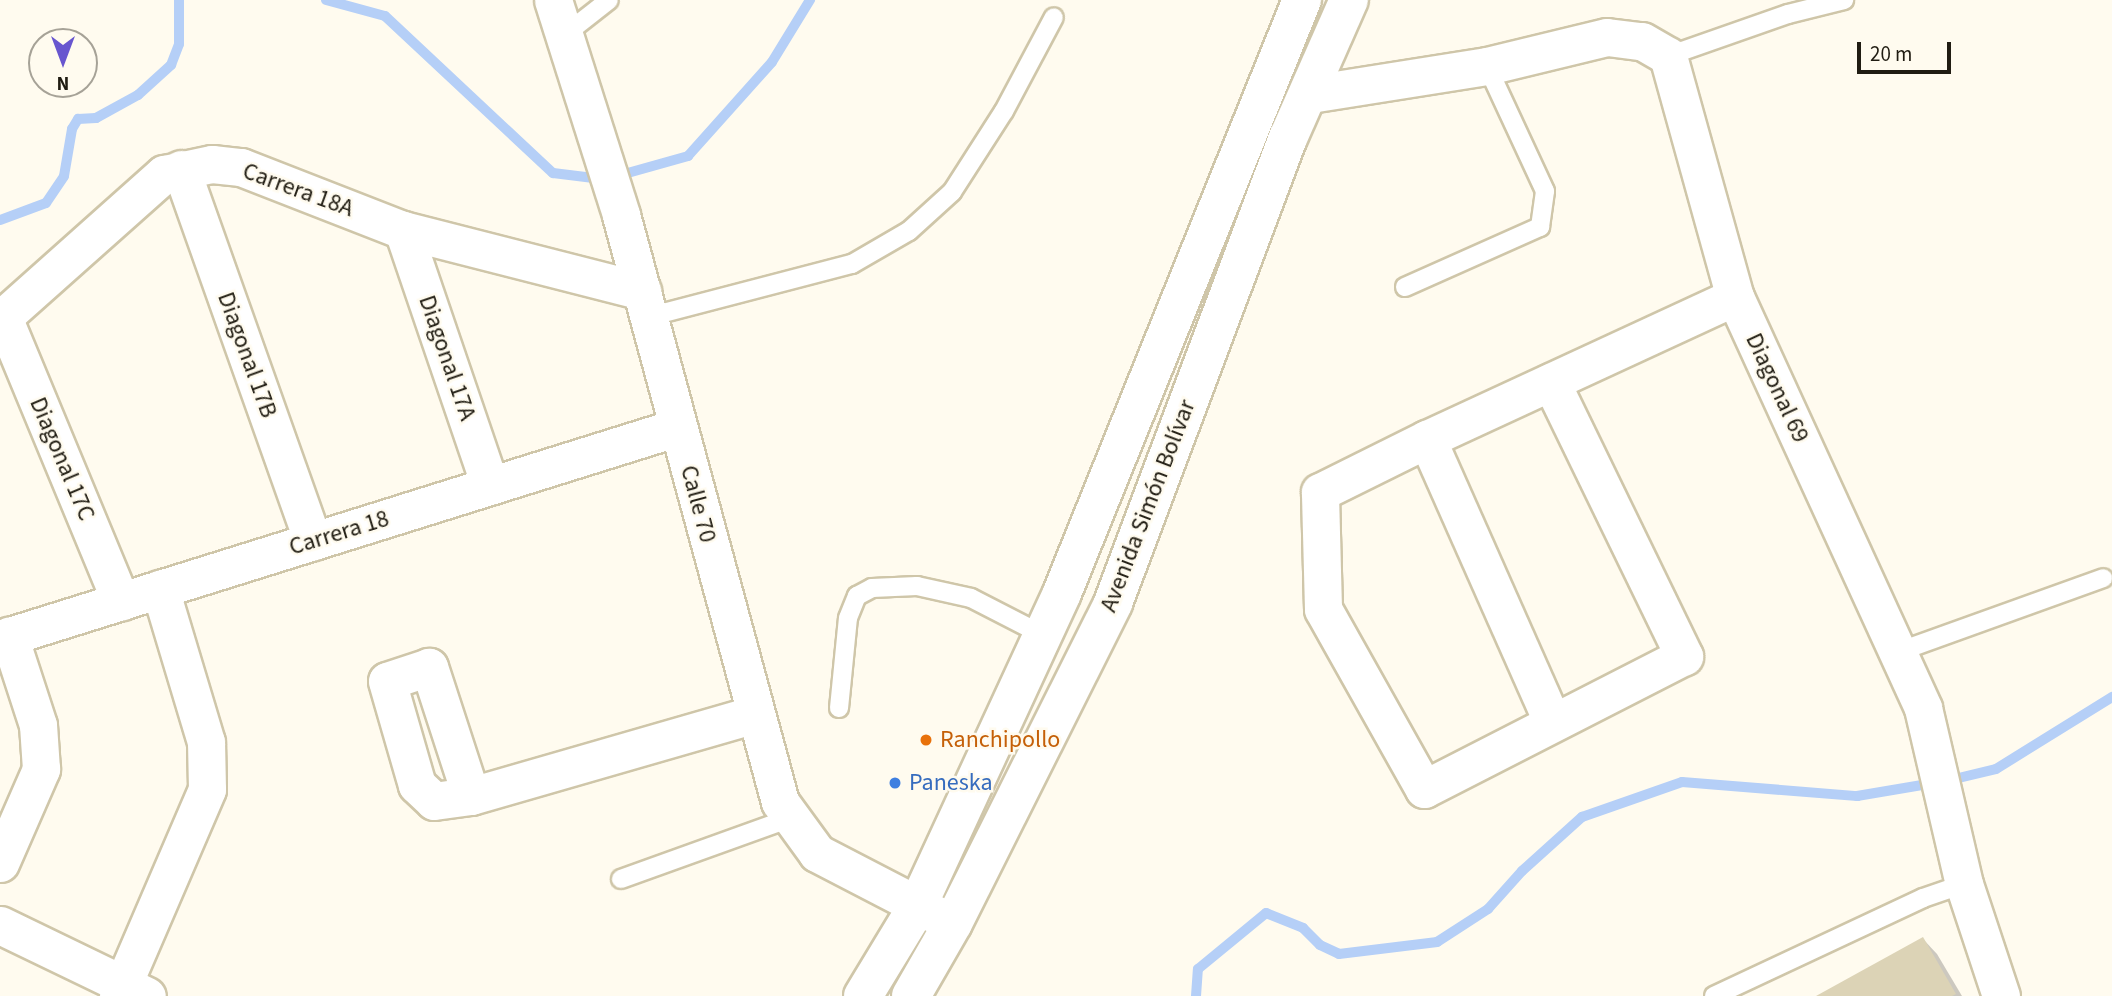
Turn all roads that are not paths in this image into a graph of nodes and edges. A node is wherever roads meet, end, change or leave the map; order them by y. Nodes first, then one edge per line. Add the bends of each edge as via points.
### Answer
1 (553, 0) edge
2 (609, 0) edge
3 (1302, 0) edge
4 (1349, 0) edge
5 (1844, 0) edge
6 (1054, 17) dead end
7 (563, 36) junction
8 (1668, 56) junction
9 (1487, 66) junction
10 (1310, 94) junction
11 (181, 169) junction
12 (403, 230) junction
13 (1405, 287) dead end
14 (1735, 297) junction
15 (645, 304) junction
16 (1, 318) edge
17 (1551, 382) junction
18 (677, 427) junction
19 (1427, 439) junction
20 (490, 486) junction
21 (313, 541) junction
22 (2103, 578) dead end
23 (160, 589) junction
24 (121, 601) junction
25 (1043, 635) junction
26 (5, 638) edge
27 (1898, 652) junction
28 (839, 709) dead end
29 (755, 714) junction
30 (1552, 721) junction
31 (471, 796) dead end
32 (790, 818) junction
33 (0, 863) edge
34 (1961, 872) junction
35 (621, 879) dead end
36 (918, 907) junction
37 (953, 923) junction
38 (0, 925) edge
39 (130, 992) edge
40 (863, 996) edge
41 (911, 996) edge
42 (1714, 996) edge
43 (2001, 996) edge

1 - 7 street, Calle 70
2 - 7 lane
3 - 25 main road, Avenida Simón Bolívar
4 - 10 main road, Avenida Simón Bolívar
5 - 8 lane
6 - 15 lane via 1004,111 952,191 909,231 852,264
7 - 15 street, Calle 70
8 - 9 street via 1642,41 1607,37
8 - 14 street, Diagonal 69
9 - 10 street
9 - 13 lane via 1545,191 1540,227
10 - 37 main road, Avenida Simón Bolívar via 1287,138 1112,603
11 - 12 street, Carrera 18A via 212,164 241,167
11 - 16 street, Carrera 18A via 164,174
11 - 21 street, Diagonal 17B
12 - 15 street, Carrera 18A
12 - 20 street, Diagonal 17A
14 - 17 street
14 - 27 street, Diagonal 69
15 - 18 street, Calle 70
16 - 24 street, Diagonal 17C
17 - 19 street
17 - 30 street via 1685,656
18 - 20 street, Carrera 18
18 - 29 street, Calle 70
19 - 30 street
19 - 30 street via 1320,492 1324,609 1424,789
20 - 21 street, Carrera 18
21 - 23 street, Carrera 18
22 - 27 lane
23 - 24 street, Carrera 18
23 - 39 street via 206,742 207,789
24 - 26 street, Carrera 18
25 - 28 lane via 971,598 918,586 872,588 857,596 848,618
25 - 36 main road, Avenida Simón Bolívar
26 - 33 street via 38,725 41,769
27 - 34 street, Diagonal 69 via 1923,708
29 - 31 street
29 - 32 street, Calle 70 via 780,802
32 - 35 lane
32 - 36 street, Calle 70 via 817,853
34 - 42 lane via 1923,898
34 - 43 street, Diagonal 69
36 - 37 street, Calle 70
36 - 40 main road, Avenida Simón Bolívar
37 - 41 main road, Avenida Simón Bolívar
38 - 39 street

